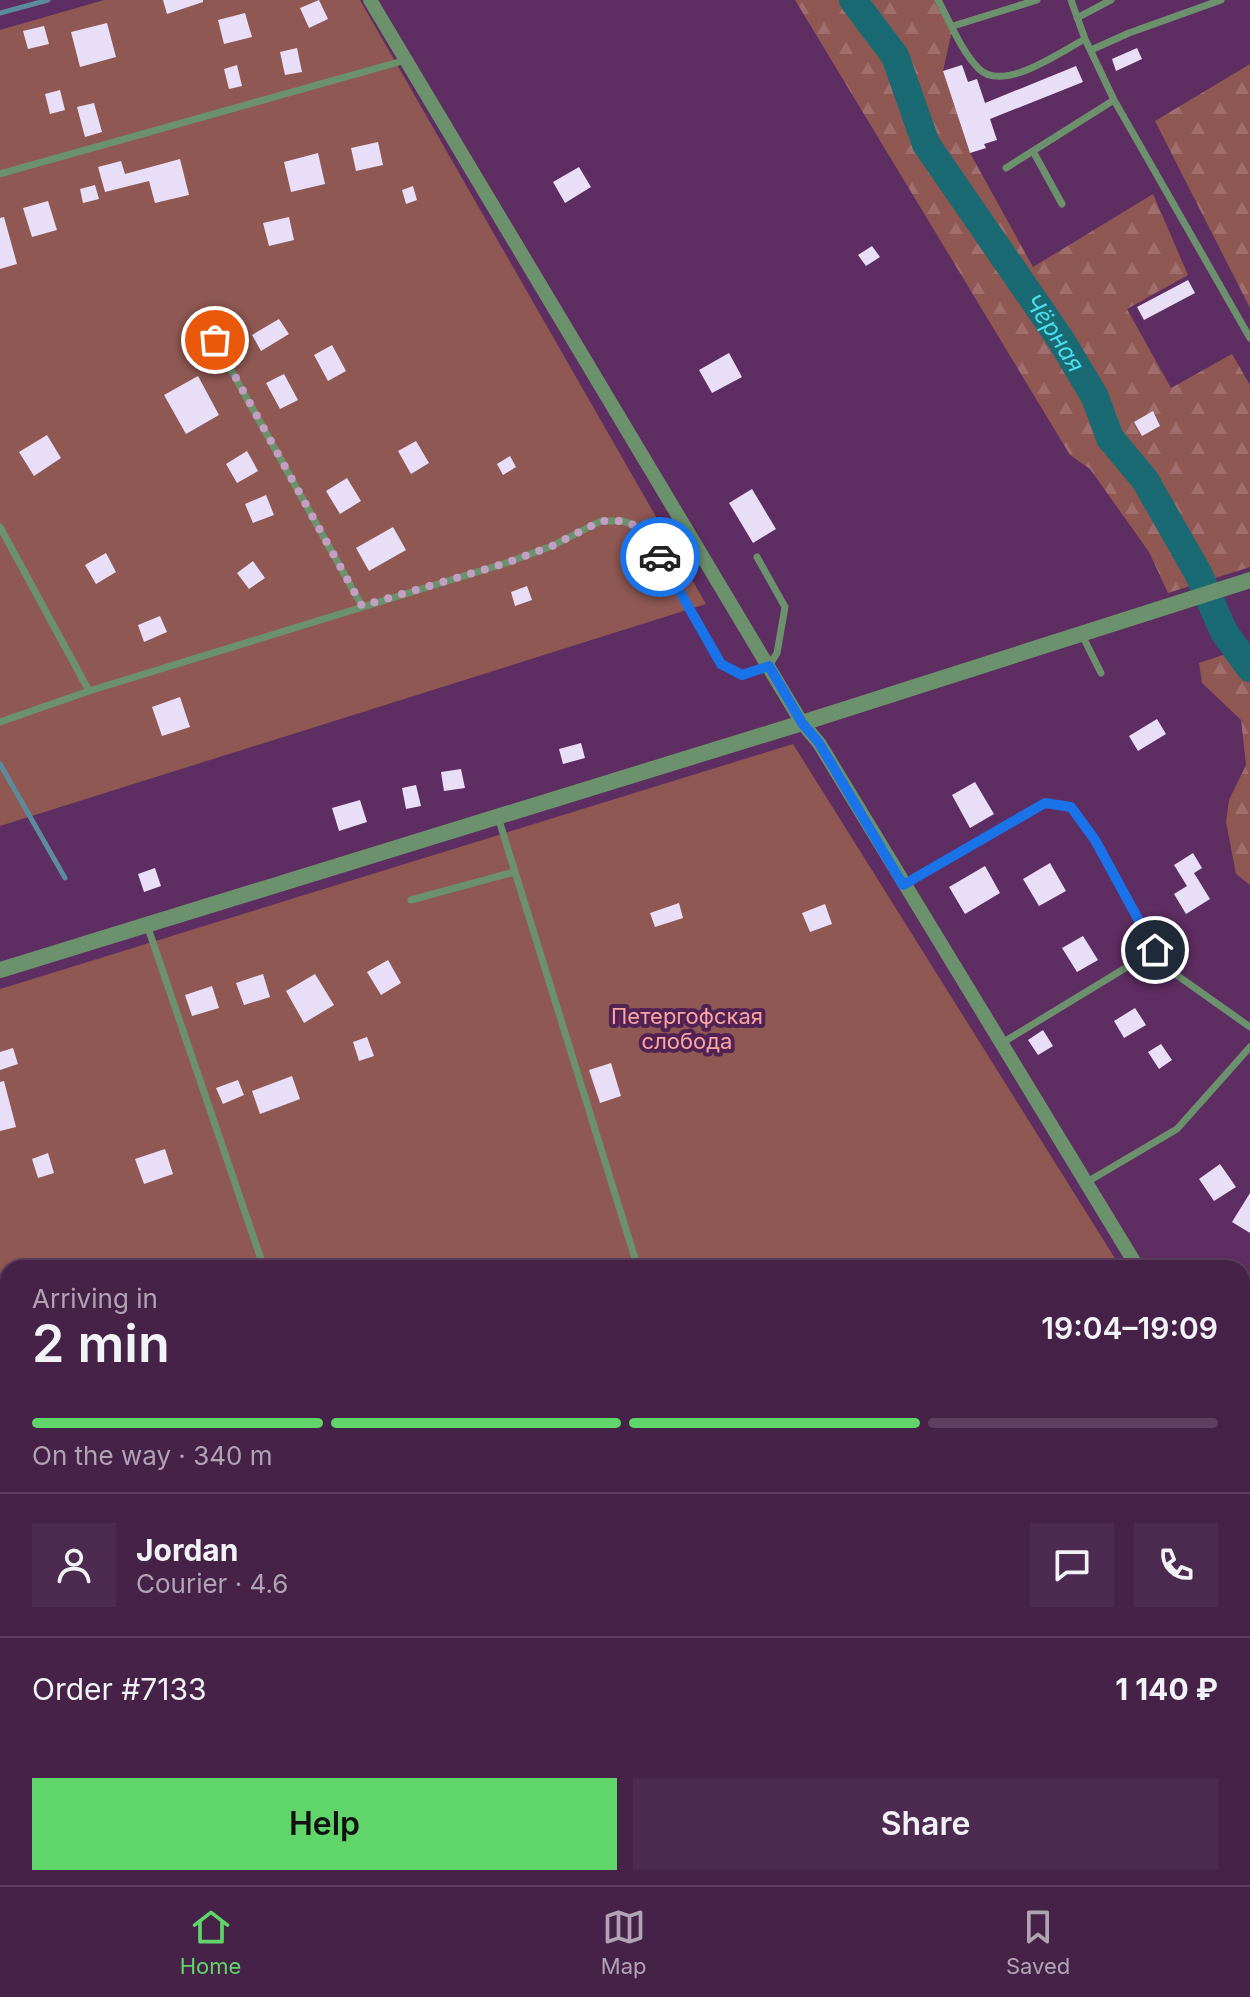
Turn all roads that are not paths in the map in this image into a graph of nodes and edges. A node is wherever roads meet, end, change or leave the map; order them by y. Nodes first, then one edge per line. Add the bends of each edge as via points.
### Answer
1 (370, 0) edge
2 (938, 0) edge
3 (1037, 0) edge
4 (1071, 0) edge
5 (1111, 0) edge
6 (1221, 0) edge
7 (1077, 18) junction
8 (953, 26) junction
9 (1085, 39) junction
10 (1091, 50) junction
11 (406, 60) junction
12 (1114, 100) junction
13 (1034, 153) junction
14 (1006, 168) dead end
15 (0, 174) edge
16 (1062, 204) dead end
17 (200, 314) dead end
18 (1250, 338) edge
19 (0, 527) edge
20 (757, 557) dead end
21 (1242, 583) edge
22 (362, 606) junction
23 (1081, 633) junction
24 (769, 666) junction
25 (1101, 673) dead end
26 (89, 691) junction
27 (0, 722) edge
28 (802, 723) junction
29 (498, 817) junction
30 (514, 872) junction
31 (903, 885) junction
32 (411, 900) dead end
33 (147, 925) junction
34 (1155, 950) junction
35 (0, 970) edge
36 (1250, 1027) edge
37 (1000, 1044) junction
38 (1250, 1047) edge
39 (1085, 1183) junction
40 (261, 1260) edge
41 (635, 1260) edge
42 (1133, 1260) edge

1 - 11 street
2 - 8 lane
3 - 8 lane
4 - 7 lane
5 - 7 lane
6 - 10 lane
7 - 9 lane
8 - 9 lane via 981,71 993,77 1023,72
9 - 10 lane
10 - 12 lane
11 - 15 lane
11 - 24 street
12 - 13 lane
12 - 18 lane
13 - 14 lane
13 - 16 lane
17 - 22 lane
19 - 26 lane
20 - 24 lane via 785,607 777,653
21 - 23 street
22 - 24 lane via 503,564 601,521 623,521 644,529 721,664 742,675
22 - 26 lane
23 - 25 lane
23 - 28 street
24 - 28 street
26 - 27 lane
28 - 29 street
28 - 31 street
29 - 30 lane
29 - 33 street
30 - 32 lane
30 - 41 lane
31 - 34 lane via 1045,803 1071,807
31 - 37 street
33 - 35 street
33 - 40 lane
34 - 36 lane via 1171,971
34 - 37 lane
37 - 39 street
38 - 39 lane via 1177,1129
39 - 42 street

